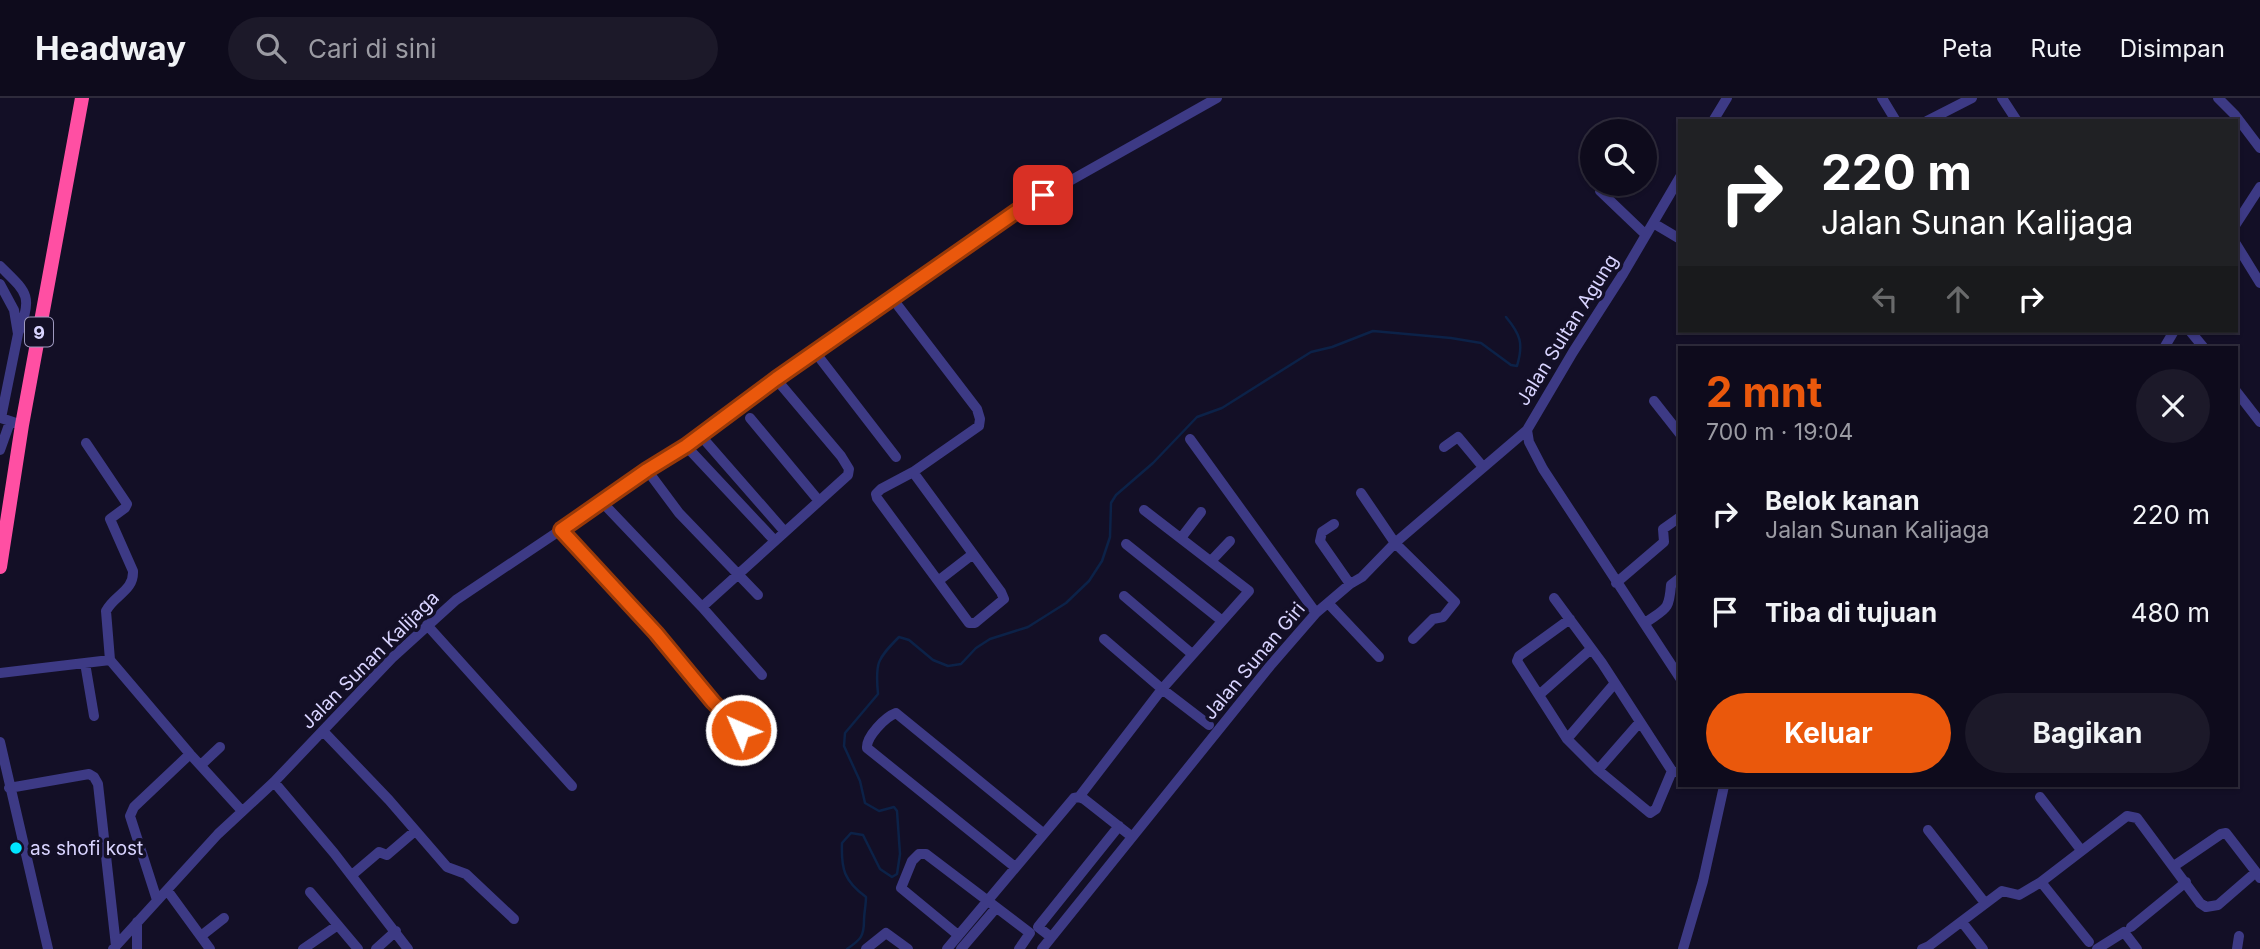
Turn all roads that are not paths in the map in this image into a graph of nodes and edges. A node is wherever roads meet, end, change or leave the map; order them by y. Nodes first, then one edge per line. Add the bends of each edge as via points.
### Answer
1 (82, 98) edge
2 (1217, 98) edge
3 (1727, 98) edge
4 (1882, 98) edge
5 (1972, 98) edge
6 (2002, 98) edge
7 (2218, 98) edge
8 (1714, 119) edge
9 (1895, 119) edge
10 (1931, 119) edge
11 (2016, 119) edge
12 (2260, 148) edge
13 (1678, 182) edge
14 (2260, 187) edge
15 (1605, 196) edge
16 (2238, 220) edge
17 (1653, 223) junction
18 (1646, 235) junction
19 (1678, 238) edge
20 (2238, 247) edge
21 (0, 266) edge
22 (2257, 271) edge
23 (2260, 283) edge
24 (0, 284) edge
25 (26, 298) junction
26 (892, 298) junction
27 (9, 301) junction
28 (18, 334) junction
29 (815, 352) junction
30 (776, 379) junction
31 (2238, 394) edge
32 (1654, 401) dead end
33 (750, 418) dead end
34 (7, 421) edge
35 (2260, 422) edge
36 (1527, 430) junction
37 (1678, 431) edge
38 (701, 436) junction
39 (1190, 439) dead end
40 (86, 443) dead end
41 (686, 446) junction
42 (1444, 447) dead end
43 (0, 450) edge
44 (896, 457) dead end
45 (1483, 467) junction
46 (647, 470) junction
47 (914, 472) junction
48 (734, 473) junction
49 (722, 484) junction
50 (1361, 493) dead end
51 (601, 501) junction
52 (820, 501) junction
53 (759, 502) junction
54 (1144, 510) dead end
55 (748, 511) junction
56 (1200, 512) dead end
57 (1678, 518) edge
58 (1334, 524) dead end
59 (561, 530) junction
60 (785, 532) junction
61 (1181, 538) junction
62 (775, 541) junction
63 (1230, 541) dead end
64 (1395, 543) junction
65 (1126, 544) dead end
66 (973, 554) junction
67 (1211, 561) junction
68 (0, 567) edge
69 (737, 573) junction
70 (1678, 580) edge
71 (938, 581) junction
72 (1616, 583) junction
73 (1350, 584) junction
74 (758, 595) dead end
75 (1124, 596) dead end
76 (1554, 598) dead end
77 (1328, 603) junction
78 (702, 607) junction
79 (1316, 613) junction
80 (1570, 619) junction
81 (1221, 620) junction
82 (1645, 623) junction
83 (427, 625) junction
84 (1104, 639) dead end
85 (1413, 639) dead end
86 (1591, 649) junction
87 (1192, 654) junction
88 (1379, 657) dead end
89 (110, 660) junction
90 (85, 663) junction
91 (0, 673) edge
92 (762, 675) dead end
93 (1678, 675) edge
94 (1615, 683) junction
95 (1162, 689) junction
96 (1539, 695) junction
97 (94, 716) dead end
98 (1639, 723) junction
99 (1209, 724) dead end
100 (741, 730) dead end
101 (323, 731) junction
102 (1567, 739) junction
103 (0, 742) edge
104 (220, 747) dead end
105 (190, 754) junction
106 (201, 765) junction
107 (1598, 770) junction
108 (1678, 772) edge
109 (274, 782) junction
110 (572, 786) dead end
111 (1724, 787) edge
112 (9, 788) junction
113 (1079, 797) junction
114 (2040, 797) dead end
115 (242, 811) junction
116 (1119, 826) junction
117 (1928, 830) dead end
118 (415, 831) junction
119 (1043, 833) junction
120 (1132, 836) junction
121 (2081, 850) junction
122 (2174, 866) junction
123 (1015, 867) junction
124 (352, 875) junction
125 (2258, 875) edge
126 (2041, 881) junction
127 (2186, 883) junction
128 (167, 890) junction
129 (310, 892) dead end
130 (157, 900) junction
131 (987, 901) junction
132 (1985, 903) junction
133 (996, 908) junction
134 (224, 918) dead end
135 (514, 919) dead end
136 (137, 922) junction
137 (1962, 922) junction
138 (338, 925) junction
139 (2131, 927) dead end
140 (396, 931) junction
141 (958, 935) junction
142 (201, 936) junction
143 (2239, 936) dead end
144 (1051, 937) junction
145 (2093, 945) edge
146 (114, 948) edge
147 (1928, 948) edge
148 (48, 949) edge
149 (138, 949) edge
150 (210, 949) edge
151 (303, 949) edge
152 (358, 949) edge
153 (376, 949) edge
154 (408, 949) edge
155 (866, 949) edge
156 (908, 949) edge
157 (947, 949) edge
158 (961, 949) edge
159 (1019, 949) edge
160 (1042, 949) edge
161 (1683, 949) edge
162 (1983, 949) edge
163 (2137, 949) edge
164 (2237, 949) edge

1 - 34 highway, 9
2 - 26 street, Jalan Sunan Kalijaga via 1020,209
3 - 8 street
4 - 9 street
5 - 10 street
6 - 11 street
7 - 12 street
13 - 17 street, Jalan Sultan Agung
14 - 16 street
15 - 18 street
17 - 18 street, Jalan Sultan Agung
17 - 19 street
18 - 36 street, Jalan Sultan Agung
20 - 22 street
21 - 25 street
22 - 23 street
24 - 27 street
25 - 27 street
25 - 28 street
26 - 29 street, Jalan Sunan Kalijaga
26 - 47 street via 980,419 979,426
27 - 28 street
28 - 34 street
29 - 30 street, Jalan Sunan Kalijaga
29 - 44 street
30 - 38 street, Jalan Sunan Kalijaga
30 - 52 street via 849,469
31 - 35 street
32 - 37 street
33 - 52 street
34 - 43 street
34 - 68 highway, 9
36 - 45 street, Jalan Sunan Giri
36 - 72 street, Jalan Sultan Agung via 1543,469
38 - 41 street, Jalan Sunan Kalijaga
38 - 48 street
39 - 79 street
40 - 89 street via 127,504 110,519 134,578 106,611
41 - 46 street, Jalan Sunan Kalijaga
41 - 49 street
42 - 45 street via 1458,438
45 - 64 street, Jalan Sunan Giri
46 - 51 street, Jalan Sunan Kalijaga
46 - 69 street via 679,513
47 - 66 street
47 - 71 street via 876,494
48 - 49 street
48 - 53 street
49 - 55 street
50 - 64 street
51 - 59 street, Jalan Sunan Kalijaga
51 - 78 street
52 - 60 street
53 - 55 street
53 - 60 street
54 - 61 street
55 - 62 street
56 - 61 street
57 - 72 street via 1663,529 1664,542
58 - 73 street via 1322,532 1320,541
59 - 83 street, Jalan Sunan Kalijaga via 456,600
59 - 100 street
60 - 62 street
61 - 67 street
62 - 69 street
63 - 67 street
64 - 73 street, Jalan Sunan Giri
64 - 85 street via 1455,602
65 - 81 street
66 - 71 street
66 - 71 street via 1001,592 1004,600 999,605 969,623
67 - 81 street via 1249,591
69 - 74 street
69 - 78 street
70 - 82 street via 1671,585 1667,607
72 - 82 street, Jalan Sultan Agung
73 - 77 street, Jalan Sunan Giri
75 - 87 street
76 - 80 street
77 - 79 street, Jalan Sunan Giri
77 - 88 street
78 - 92 street
79 - 120 street, Jalan Sunan Giri
80 - 86 street
80 - 96 street via 1517,659
81 - 87 street
82 - 93 street, Jalan Sultan Agung
83 - 101 street, Jalan Sunan Kalijaga
83 - 110 street
84 - 95 street
86 - 94 street
86 - 96 street
87 - 95 street
89 - 90 street
89 - 105 street
90 - 91 street
90 - 97 street
94 - 98 street
94 - 102 street
95 - 99 street
95 - 113 street
96 - 102 street
98 - 107 street
98 - 108 street
101 - 109 street, Jalan Sunan Kalijaga
101 - 118 street
102 - 107 street
103 - 112 street
104 - 106 street
105 - 106 street
105 - 130 street via 130,816
106 - 115 street
107 - 108 street via 1650,813
109 - 115 street, Jalan Sunan Kalijaga
109 - 124 street
111 - 161 street
112 - 146 street via 89,774 94,777
112 - 148 street
113 - 116 street
113 - 119 street via 1067,804
114 - 121 street
115 - 128 street, Jalan Sunan Kalijaga
116 - 120 street
116 - 144 street via 1038,928
117 - 132 street
118 - 124 street via 387,855 379,852
118 - 135 street via 447,867 466,874
119 - 123 street
119 - 123 street via 896,713 868,741 867,748
120 - 144 street, Jalan Sunan Giri
121 - 122 street via 2131,815
121 - 126 street
122 - 125 street via 2226,833
122 - 127 street
123 - 131 street
124 - 140 street
125 - 127 street via 2211,908 2200,903
126 - 132 street via 2019,895 2002,891
126 - 145 street
127 - 139 street
128 - 130 street, Jalan Sunan Kalijaga
128 - 142 street
129 - 138 street
130 - 136 street, Jalan Sunan Kalijaga
131 - 133 street
131 - 141 street
131 - 141 street via 926,854 916,856 901,888
132 - 137 street
133 - 158 street
133 - 159 street via 1030,933
134 - 142 street
136 - 146 street, Jalan Sunan Kalijaga
136 - 149 street
137 - 147 street
137 - 162 street
138 - 151 street
138 - 152 street
140 - 153 street
140 - 154 street
141 - 157 street
142 - 150 street
143 - 164 street
144 - 160 street, Jalan Sunan Giri
145 - 163 street via 2124,932
155 - 156 street via 886,933

